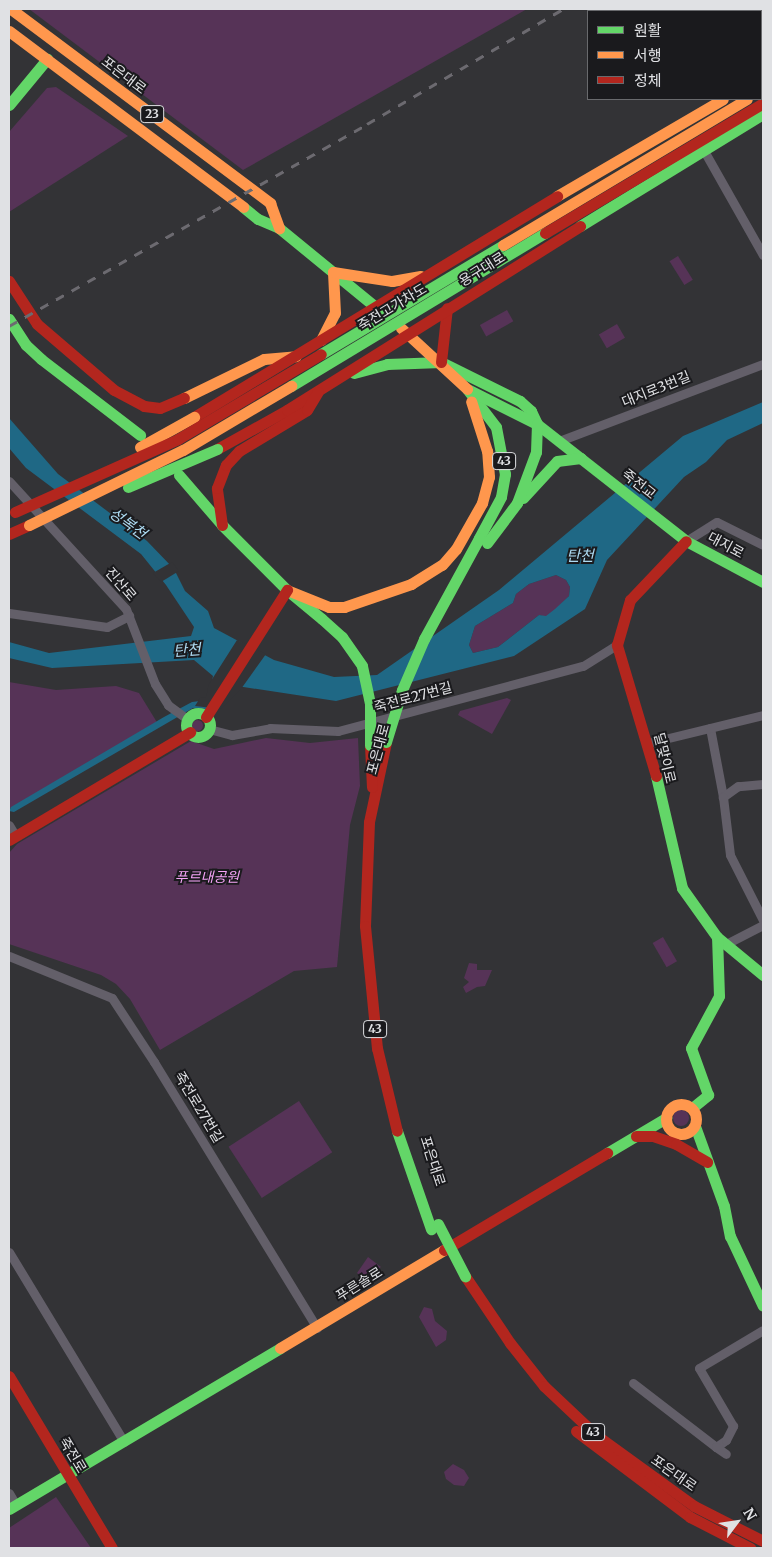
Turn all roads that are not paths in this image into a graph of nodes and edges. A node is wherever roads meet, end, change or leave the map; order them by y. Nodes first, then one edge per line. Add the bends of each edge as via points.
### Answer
1 (12, 9) edge
2 (9, 31) edge
3 (48, 59) junction
4 (722, 100) edge
5 (745, 100) edge
6 (763, 103) edge
7 (9, 105) edge
8 (763, 114) edge
9 (703, 149) junction
10 (279, 228) junction
11 (763, 255) edge
12 (333, 272) junction
13 (436, 272) junction
14 (9, 281) edge
15 (377, 308) junction
16 (447, 308) junction
17 (9, 319) edge
18 (407, 333) junction
19 (328, 338) junction
20 (316, 346) junction
21 (300, 355) junction
22 (441, 362) junction
23 (763, 364) edge
24 (353, 366) junction
25 (324, 387) junction
26 (467, 389) junction
27 (538, 424) junction
28 (140, 435) dead end
29 (560, 441) junction
30 (583, 459) junction
31 (179, 475) dead end
32 (9, 481) edge
33 (517, 503) junction
34 (12, 514) edge
35 (29, 525) junction
36 (222, 525) junction
37 (675, 532) joint
38 (9, 534) edge
39 (483, 541) junction
40 (686, 541) junction
41 (763, 545) edge
42 (763, 582) edge
43 (287, 590) junction
44 (127, 612) junction
45 (9, 613) edge
46 (617, 644) junction
47 (208, 712) junction
48 (763, 715) edge
49 (184, 717) junction
50 (710, 728) junction
51 (209, 729) junction
52 (190, 732) junction
53 (390, 743) junction
54 (648, 743) junction
55 (763, 784) edge
56 (723, 797) junction
57 (373, 798) junction
58 (11, 833) edge
59 (763, 920) edge
60 (763, 925) edge
61 (722, 941) junction
62 (9, 956) edge
63 (763, 975) edge
64 (692, 1108) junction
65 (666, 1118) junction
66 (695, 1126) junction
67 (636, 1136) junction
68 (707, 1162) junction
69 (434, 1227) junction
70 (9, 1252) edge
71 (462, 1279) junction
72 (763, 1306) edge
73 (317, 1328) junction
74 (763, 1330) edge
75 (9, 1376) edge
76 (633, 1383) dead end
77 (124, 1442) junction
78 (716, 1447) junction
79 (726, 1454) dead end
80 (69, 1476) junction
81 (9, 1493) edge
82 (12, 1507) edge
83 (763, 1541) edge
84 (112, 1548) edge
85 (750, 1548) edge

1 - 10 main road, 포은대로 / 23 via 270,202
2 - 3 main road, 포은대로 / 23
3 - 7 main road
3 - 10 main road, 포은대로 / 23 via 258,219
4 - 13 main road, 용구대로 via 638,147
5 - 34 main road, 죽전고가차도, bridge via 178,439
6 - 35 main road, 죽전고가차도, bridge via 183,450
8 - 9 main road, 용구대로
9 - 11 street
9 - 16 main road, 용구대로
10 - 12 main road, 포은대로 / 23
12 - 13 main road via 392,281
12 - 15 main road, 포은대로 / 23
12 - 20 main road via 333,322
13 - 15 main road, 용구대로
14 - 21 main road via 37,324 114,390 144,406 160,408 170,405 264,359
15 - 18 main road, 포은대로 / 23
15 - 19 main road, 용구대로
16 - 18 main road, 용구대로
16 - 22 main road
17 - 28 main road via 26,345 41,359
18 - 22 main road, 포은대로 / 43
18 - 24 main road, 용구대로
19 - 20 main road, 용구대로
19 - 24 main road via 348,346 353,353
20 - 21 main road, 용구대로
21 - 34 main road, 용구대로, bridge via 194,417
22 - 25 main road via 368,367
22 - 26 main road, 포은대로 / 43
22 - 27 main road, 포은대로 / 43 via 520,402 531,411
23 - 29 street, 대지로3번길
24 - 25 main road, 용구대로
25 - 35 main road, 용구대로, bridge via 217,449
25 - 36 main road via 307,410 239,451 226,465 217,488
26 - 27 main road
26 - 39 main road, 포은대로 / 43 via 496,427 504,452 505,474 500,497
26 - 43 main road via 488,451 489,476 482,503 456,550 442,565 411,584 344,607 329,607
27 - 29 main road
27 - 33 main road, 포은대로 / 43 via 536,452
29 - 30 main road
30 - 33 main road via 557,462
30 - 37 main road, 죽전교
31 - 36 main road
32 - 44 street, 진산로
33 - 39 main road, 포은대로 / 43
35 - 38 main road
36 - 43 main road
37 - 40 main road, 대지로
39 - 53 main road, 포은대로 / 43 via 432,643
40 - 41 street via 717,522
40 - 42 main road, 대지로
40 - 46 main road, 달맞이로 via 630,600
43 - 47 main road via 276,602
43 - 57 main road, bridge via 346,643 362,666 370,704
44 - 45 street via 107,627
44 - 49 street, 진산로 via 155,684 168,705
46 - 51 street, 죽전로27번길 via 583,666 338,731 270,728 232,735
46 - 54 main road, 달맞이로 via 628,691
47 - 49 main road
47 - 51 main road
48 - 50 street
49 - 52 main road
50 - 54 street
50 - 56 street
51 - 52 main road via 200,737
52 - 58 main road
53 - 57 main road, 포은대로 / 43
53 - 69 main road, 포은대로 / 43 via 378,820 374,924 378,988 386,1046
54 - 61 main road, 달맞이로 via 682,888
55 - 56 street via 738,786
56 - 59 street via 730,855
57 - 69 main road, 포은대로 / 43 via 366,872 369,989 377,1048 396,1125
60 - 61 street
61 - 63 main road, 달맞이로
61 - 64 main road via 719,996 691,1048 708,1095
62 - 73 street, 죽전로27번길 via 112,998
64 - 65 main road via 676,1104
64 - 66 main road via 696,1113
65 - 66 main road via 669,1128 680,1134
65 - 67 main road, 푸른솔로
66 - 68 main road
67 - 68 main road via 653,1136 676,1144
67 - 73 main road, 푸른솔로
68 - 72 main road via 724,1206 730,1236
69 - 71 main road, 43, bridge
70 - 77 street
71 - 83 main road, 포은대로 / 43 via 544,1386 596,1435 694,1506
71 - 85 main road, 포은대로 / 43 via 506,1355 540,1397 592,1446 690,1517
73 - 77 main road, 푸른솔로
74 - 78 street via 699,1368 733,1426 726,1440
75 - 80 main road, 죽전로
76 - 78 street
77 - 80 main road, 푸른솔로
78 - 79 street
80 - 82 main road, 푸른솔로
80 - 84 main road, 죽전로
81 - 82 street

